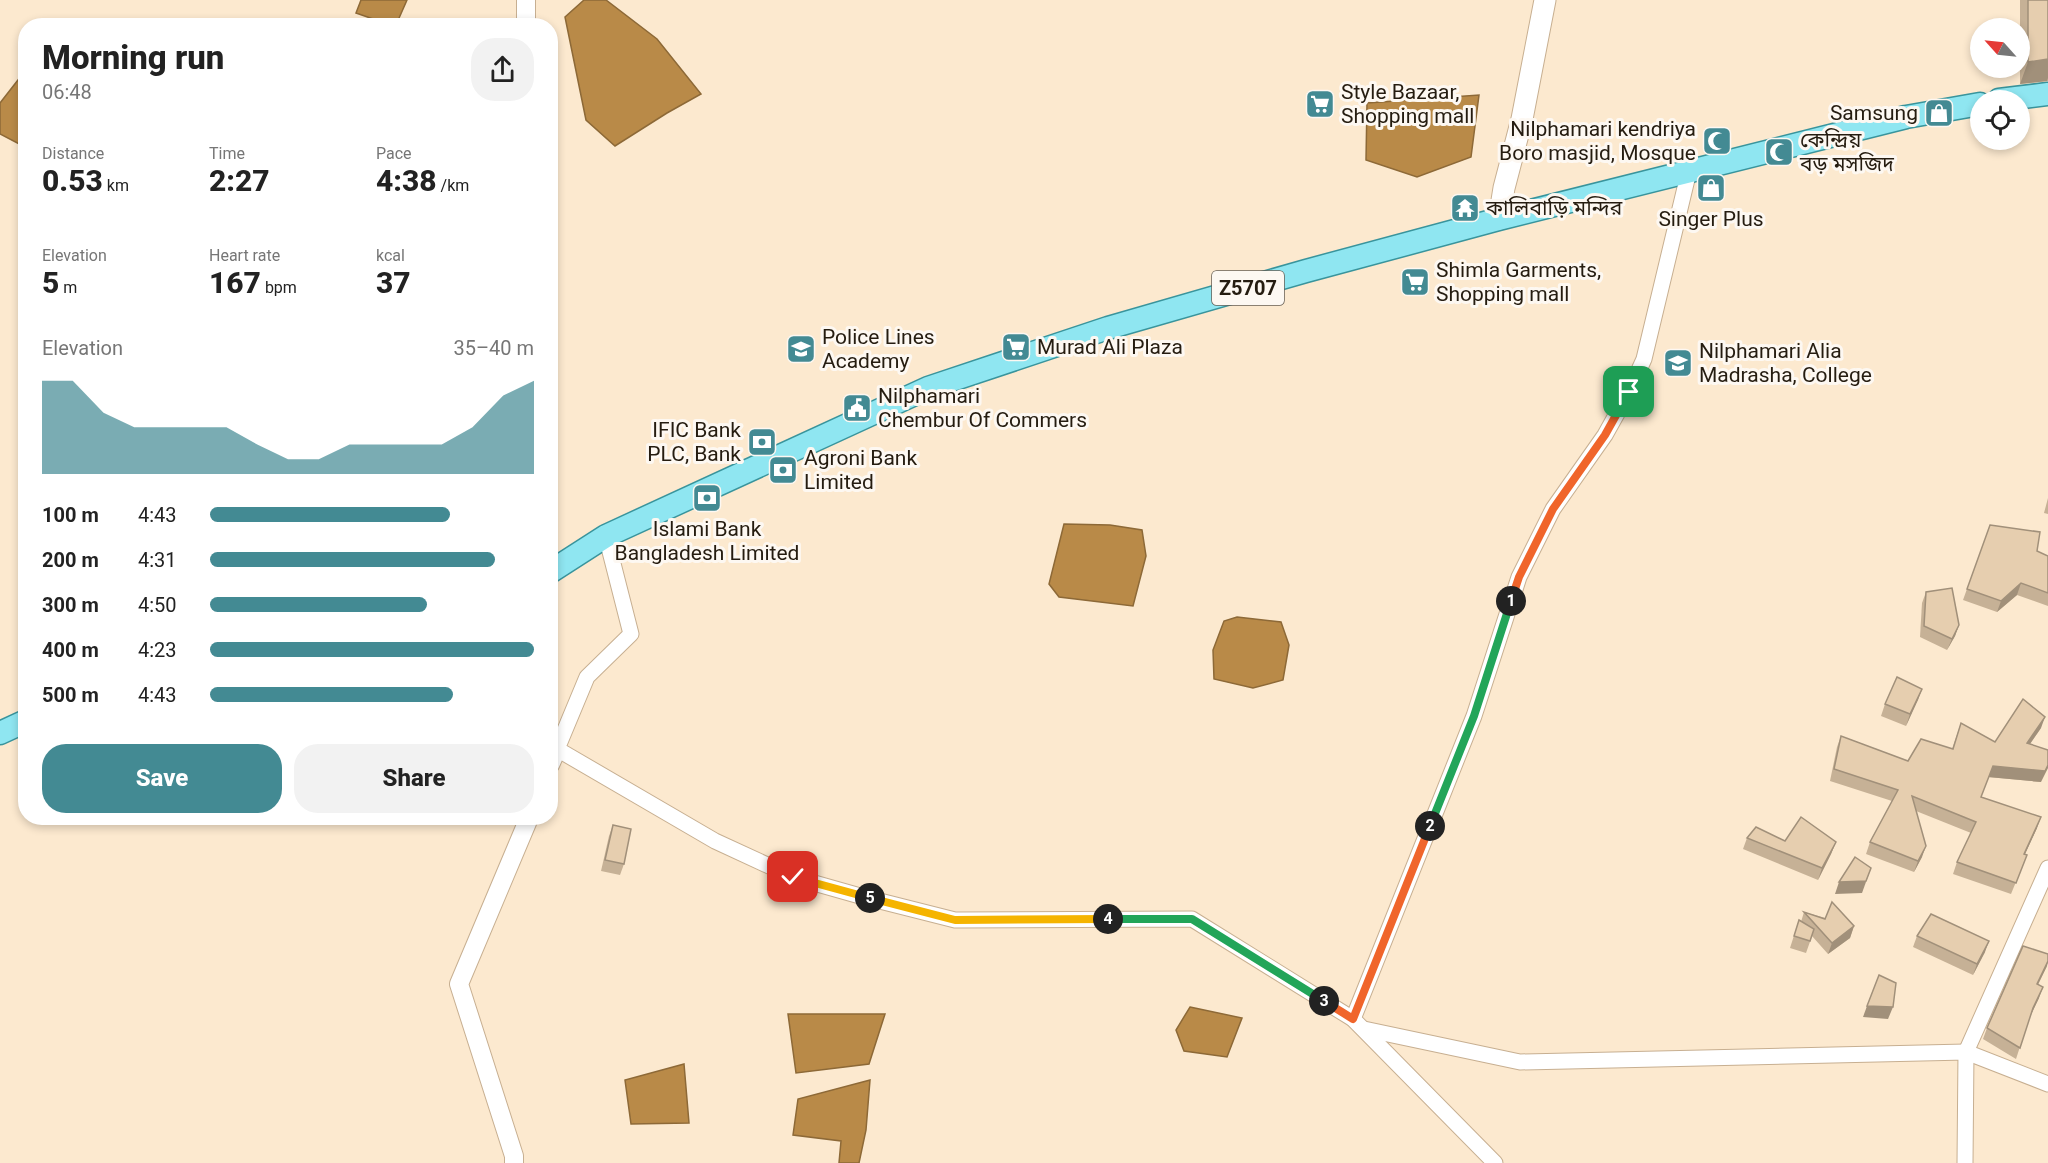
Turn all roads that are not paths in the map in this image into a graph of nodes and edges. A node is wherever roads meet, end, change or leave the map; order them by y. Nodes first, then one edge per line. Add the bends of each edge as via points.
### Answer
1 (526, 0) edge
2 (1545, 0) edge
3 (526, 18) edge
4 (2048, 94) edge
5 (2030, 95) edge
6 (1970, 106) edge
7 (1689, 171) junction
8 (1499, 219) junction
9 (606, 536) junction
10 (558, 567) edge
11 (18, 723) edge
12 (0, 733) edge
13 (558, 747) edge
14 (558, 759) edge
15 (526, 825) edge
16 (2048, 868) edge
17 (1358, 1024) junction
18 (1966, 1052) junction
19 (2048, 1084) edge
20 (514, 1163) edge
21 (1495, 1163) edge
22 (1965, 1163) edge

1 - 3 street
2 - 8 main road
4 - 5 main road
6 - 7 main road, Z5707 via 1906,117
7 - 8 main road, Z5707
7 - 17 street via 1644,359 1605,435 1553,509 1519,577 1474,716
8 - 9 main road, Z5707 via 1108,328 928,388
9 - 10 main road, Z5707
9 - 13 street via 631,634 587,677
11 - 12 main road
14 - 17 street via 793,877 955,920 1192,919
15 - 20 street via 459,984
16 - 18 street
17 - 18 street via 1520,1062
17 - 21 street
18 - 19 street
18 - 22 street

